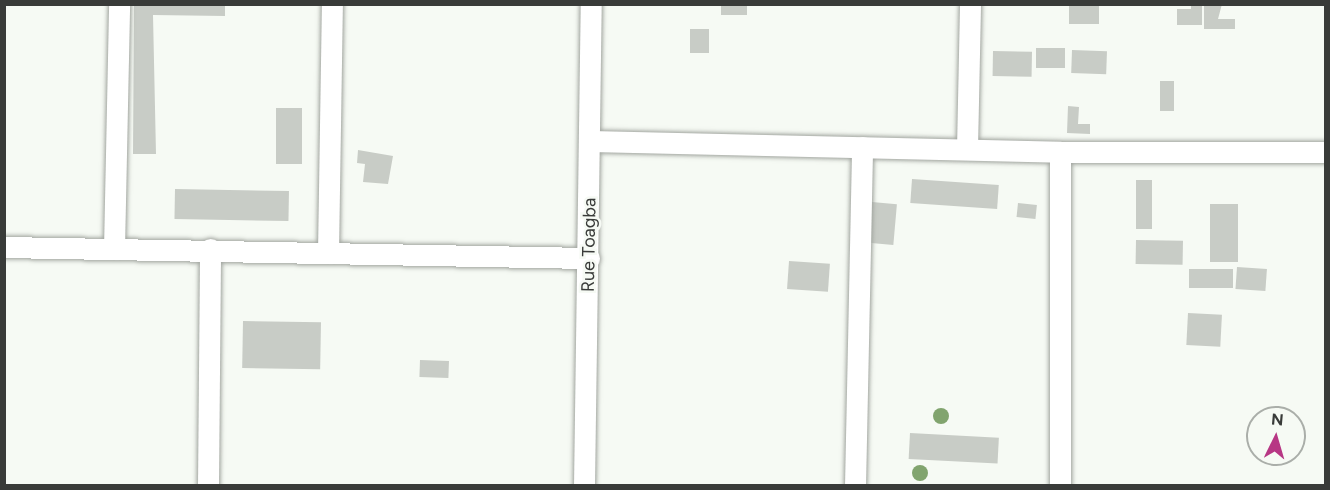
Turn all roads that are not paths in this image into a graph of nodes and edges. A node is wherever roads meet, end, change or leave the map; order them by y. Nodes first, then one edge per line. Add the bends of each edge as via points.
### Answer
1 (119, 4) edge
2 (332, 4) edge
3 (591, 4) edge
4 (970, 4) edge
5 (590, 141) junction
6 (862, 147) junction
7 (967, 149) junction
8 (1059, 152) junction
9 (1326, 152) edge
10 (4, 247) edge
11 (114, 249) junction
12 (210, 249) junction
13 (328, 253) junction
14 (589, 258) junction
15 (208, 486) edge
16 (584, 486) edge
17 (855, 486) edge
18 (1060, 486) edge

1 - 11 street
2 - 13 street
3 - 5 street, Rue Toagba
4 - 7 street
5 - 6 street
5 - 14 street, Rue Toagba
6 - 7 street
6 - 17 street
7 - 8 street
8 - 9 street
8 - 18 street
10 - 11 street
11 - 12 street
12 - 13 street
12 - 15 street
13 - 14 street
14 - 16 street, Rue Toagba

